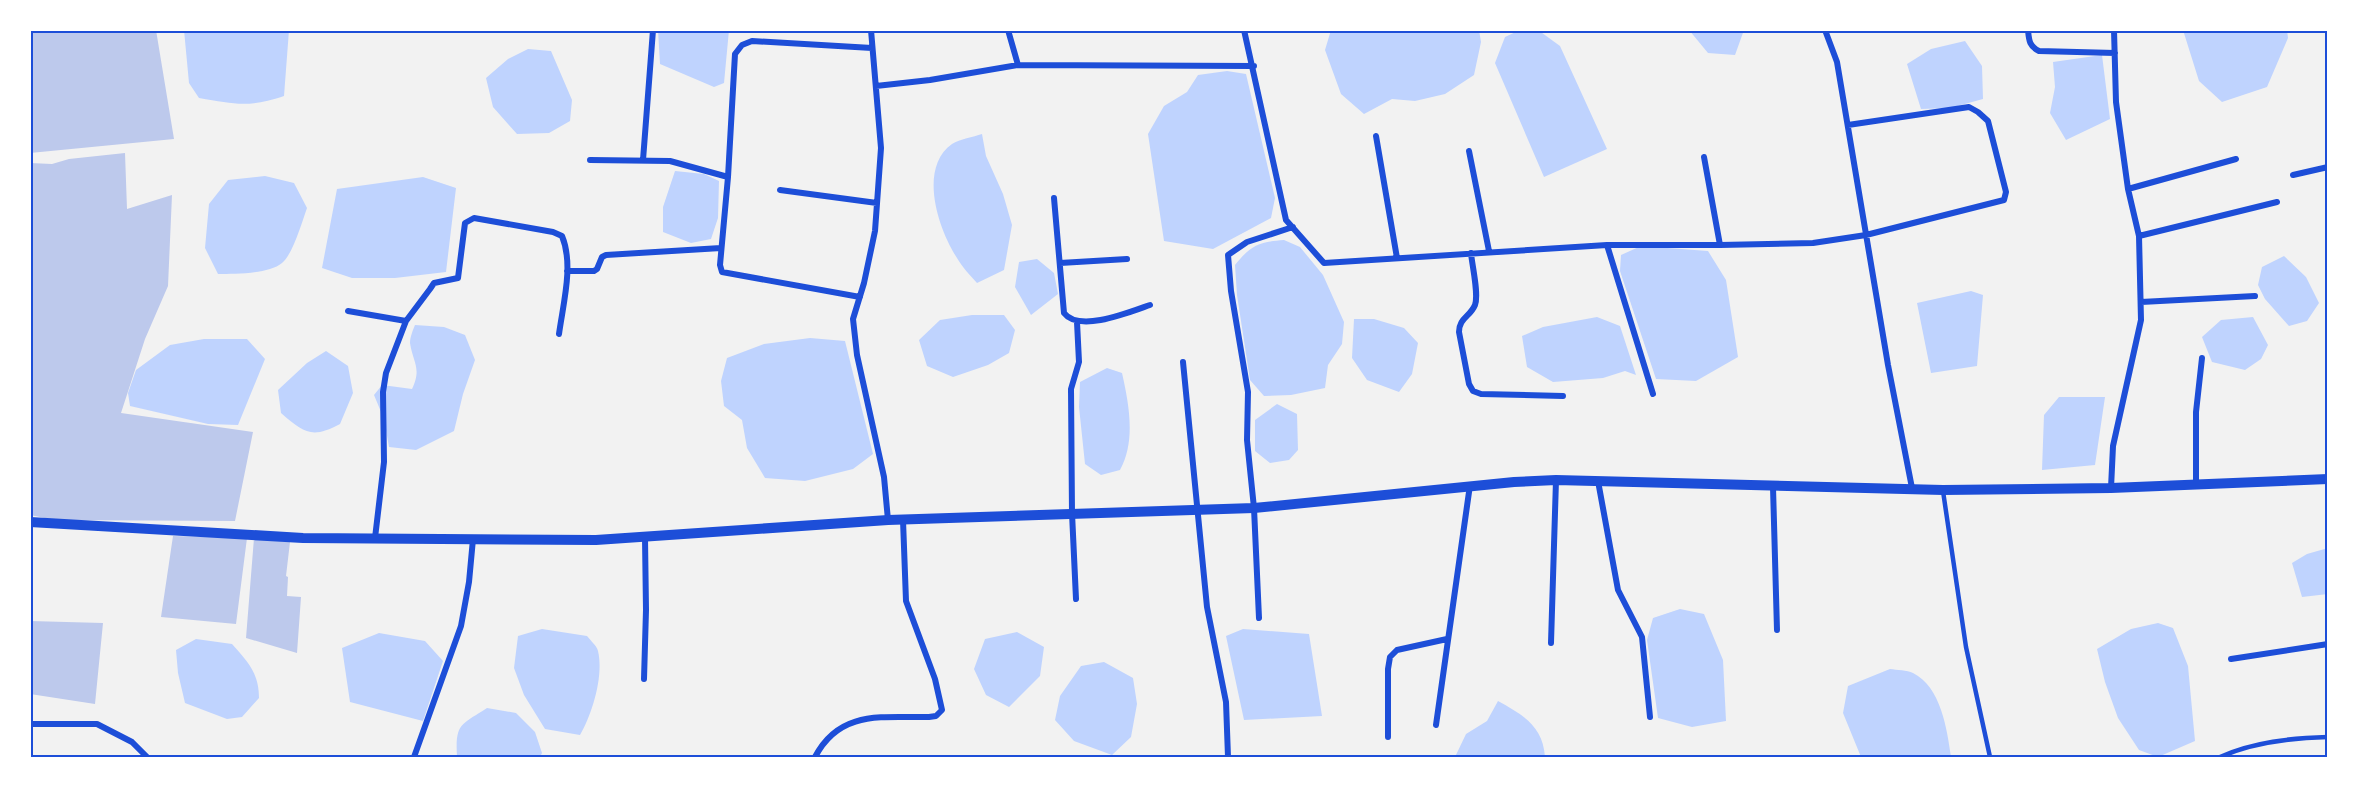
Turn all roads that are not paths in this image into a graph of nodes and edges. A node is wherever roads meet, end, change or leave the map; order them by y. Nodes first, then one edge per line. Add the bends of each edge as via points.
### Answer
1 (653, 30) edge
2 (871, 30) edge
3 (1008, 30) edge
4 (1244, 30) edge
5 (1825, 30) edge
6 (2028, 30) edge
7 (2114, 30) edge
8 (872, 48) junction
9 (2115, 53) junction
10 (1018, 65) junction
11 (1254, 66) junction
12 (876, 86) junction
13 (1848, 125) junction
14 (1376, 136) dead end
15 (1468, 151) dead end
16 (1704, 157) dead end
17 (2236, 159) dead end
18 (591, 160) dead end
19 (643, 160) junction
20 (2328, 167) edge
21 (2293, 175) dead end
22 (728, 177) junction
23 (2128, 189) junction
24 (780, 190) dead end
25 (1054, 198) dead end
26 (2277, 202) dead end
27 (877, 203) junction
28 (1293, 227) junction
29 (1866, 235) junction
30 (2139, 236) junction
31 (1607, 245) junction
32 (1720, 245) junction
33 (722, 248) junction
34 (1489, 251) junction
35 (1471, 253) junction
36 (1397, 258) junction
37 (1126, 259) dead end
38 (1060, 263) junction
39 (567, 271) junction
40 (2255, 296) dead end
41 (860, 297) junction
42 (2141, 302) junction
43 (1150, 305) dead end
44 (348, 311) dead end
45 (406, 321) junction
46 (1077, 322) junction
47 (559, 334) dead end
48 (2202, 358) dead end
49 (1183, 362) dead end
50 (1653, 394) dead end
51 (1563, 396) dead end
52 (2328, 478) edge
53 (1556, 480) junction
54 (1598, 481) junction
55 (2196, 484) junction
56 (1470, 485) junction
57 (1773, 487) junction
58 (1912, 488) junction
59 (2111, 488) junction
60 (1943, 490) junction
61 (1254, 508) junction
62 (1199, 510) junction
63 (1072, 513) junction
64 (888, 520) junction
65 (903, 520) junction
66 (30, 522) edge
67 (375, 538) junction
68 (645, 538) junction
69 (473, 539) junction
70 (1076, 599) dead end
71 (1259, 618) dead end
72 (1777, 630) dead end
73 (1447, 639) junction
74 (1551, 643) dead end
75 (2328, 644) edge
76 (2231, 659) dead end
77 (644, 679) dead end
78 (1650, 717) dead end
79 (30, 724) edge
80 (1436, 725) dead end
81 (2328, 737) edge
82 (1388, 738) dead end
83 (147, 757) edge
84 (414, 757) edge
85 (815, 757) edge
86 (1228, 757) edge
87 (1990, 757) edge
88 (2220, 757) edge

1 - 19 street
2 - 8 street
3 - 10 street
4 - 11 street
5 - 13 street via 1837,62
6 - 9 street via 2033,48 2039,51
7 - 9 street
8 - 12 street
8 - 22 street via 752,41 742,45 735,54
9 - 23 street via 2116,102
10 - 11 street
10 - 12 street
11 - 28 street via 1286,220
12 - 27 street via 881,148
13 - 29 street
13 - 29 street via 1969,107 1988,121 2006,192 2004,200 1993,204
14 - 36 street
15 - 34 street
16 - 32 street
17 - 23 street
18 - 19 street
19 - 22 street via 670,160
20 - 21 street
22 - 33 street
23 - 30 street
24 - 27 street
25 - 38 street
26 - 30 street
27 - 41 street via 875,231
28 - 36 street via 1324,263
28 - 61 street via 1247,242 1228,255 1248,392 1247,440
29 - 32 street via 1813,243
29 - 58 street
30 - 42 street
31 - 32 street
31 - 34 street
31 - 50 street
33 - 39 street via 606,255 594,271
33 - 41 street via 722,272
34 - 35 street
35 - 36 street
35 - 51 street via 1476,302 1459,325 1459,332 1473,392
37 - 38 street
38 - 46 street via 1064,313
39 - 45 street via 562,236 470,219 465,223 458,278 435,283
39 - 47 street
40 - 42 street
41 - 64 street via 853,320 857,355 884,477
42 - 59 street via 2141,320 2113,446
43 - 46 street via 1117,316
44 - 45 street
45 - 67 street via 386,373 383,392 384,462
46 - 63 street via 1079,362 1071,389
48 - 55 street via 2196,412
49 - 62 street
52 - 55 street
53 - 54 street
53 - 56 street
53 - 74 street
54 - 57 street
54 - 78 street via 1618,590 1641,630
55 - 59 street
56 - 61 street
56 - 73 street
57 - 58 street
57 - 72 street
58 - 60 street
59 - 60 street
60 - 87 lane via 1966,647
61 - 62 street
61 - 71 street
62 - 63 street
62 - 86 street via 1207,607 1226,702
63 - 65 street
63 - 70 street
64 - 65 street
64 - 68 street
65 - 85 street via 906,601 942,710 936,716 874,718 845,724 832,732
66 - 67 street via 303,538
67 - 69 street
68 - 69 street
68 - 77 street
69 - 84 street via 461,626
73 - 80 street
73 - 82 street via 1397,650 1390,657
75 - 76 street
79 - 83 street via 97,724 132,742
81 - 88 lane via 2265,743

